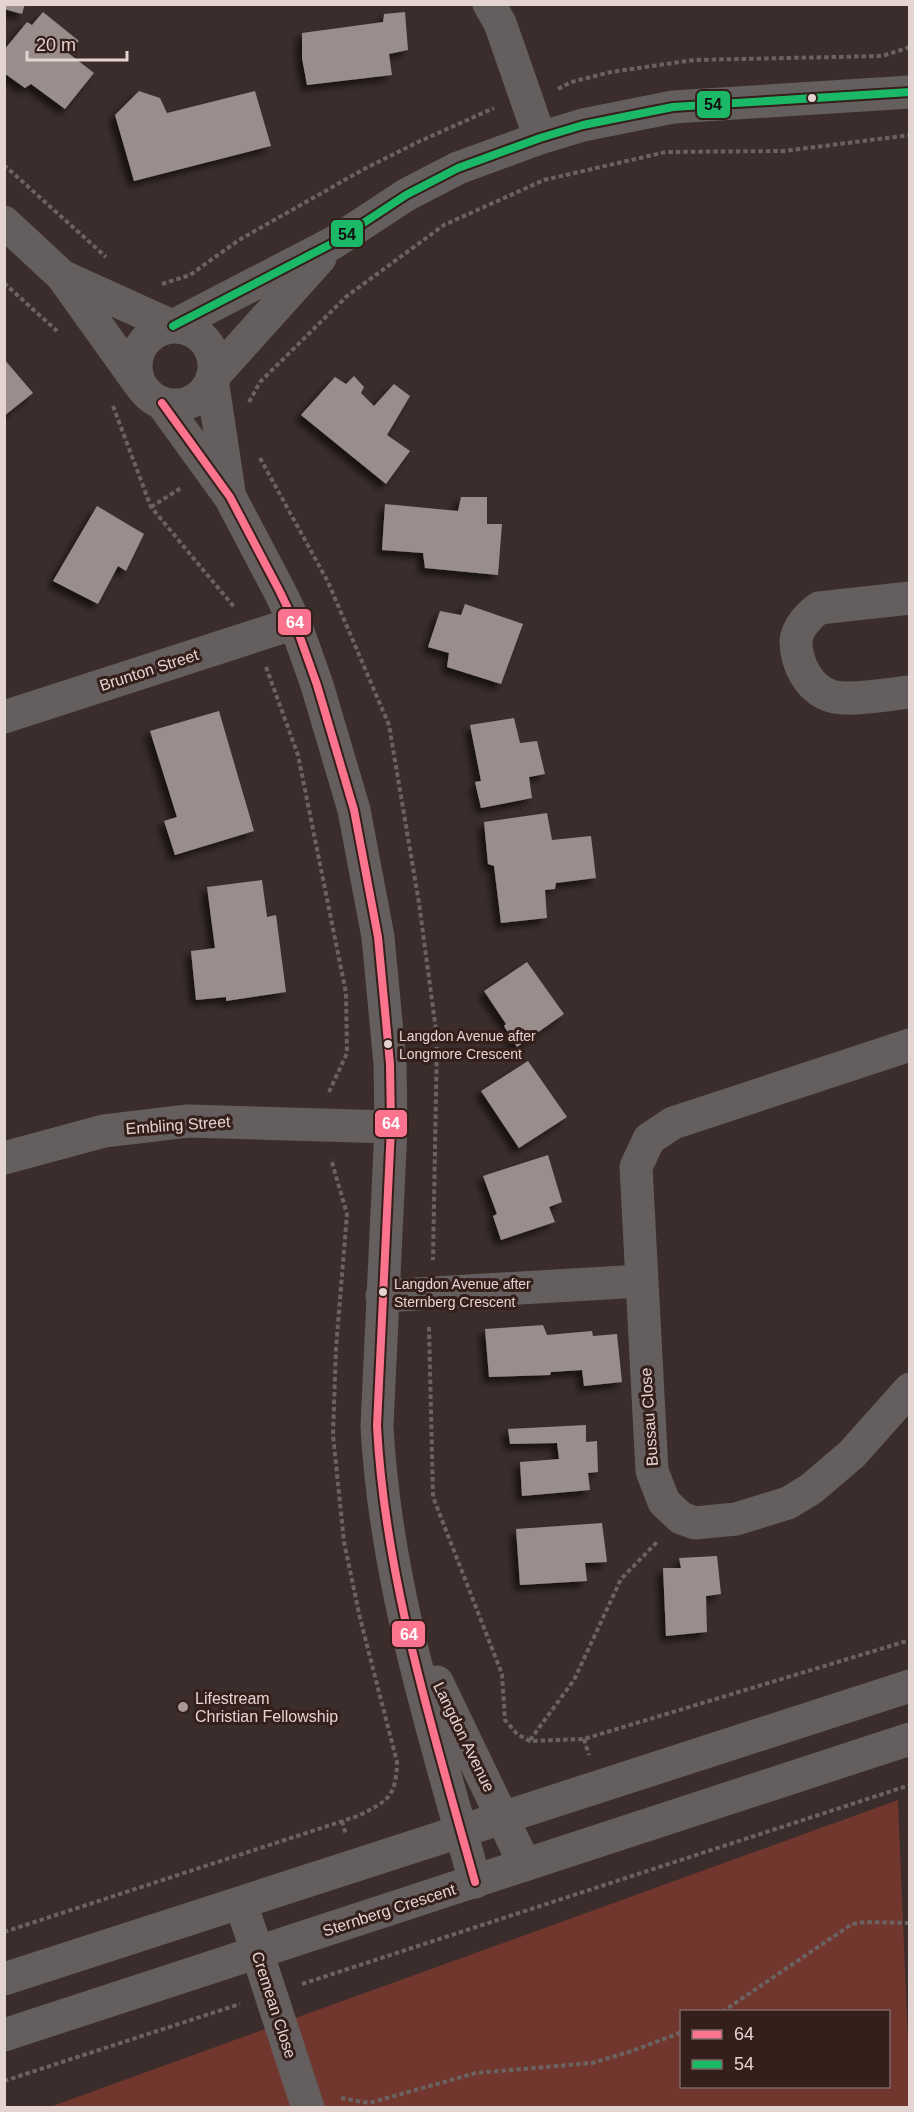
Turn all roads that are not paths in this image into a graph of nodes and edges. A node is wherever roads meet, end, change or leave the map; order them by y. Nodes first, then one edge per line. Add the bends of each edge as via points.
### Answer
1 (489, 4) edge
2 (909, 92) edge
3 (540, 138) junction
4 (4, 222) edge
5 (333, 243) junction
6 (62, 276) junction
7 (172, 326) junction
8 (212, 379) junction
9 (151, 394) junction
10 (230, 497) junction
11 (909, 598) edge
12 (295, 623) junction
13 (909, 692) edge
14 (4, 717) edge
15 (909, 1045) edge
16 (391, 1127) junction
17 (4, 1158) edge
18 (641, 1281) junction
19 (382, 1296) junction
20 (909, 1389) edge
21 (402, 1610) junction
22 (909, 1686) edge
23 (909, 1739) edge
24 (503, 1819) junction
25 (461, 1832) junction
26 (525, 1865) junction
27 (475, 1882) junction
28 (241, 1903) junction
29 (257, 1952) junction
30 (4, 1979) edge
31 (4, 2035) edge
32 (322, 2101) edge

1 - 3 street via 500,23
2 - 3 street via 673,107
3 - 5 street via 447,174 406,195
4 - 6 street, Langdon Avenue
5 - 7 street
5 - 8 street
6 - 7 street, Langdon Avenue
6 - 9 street, Langdon Avenue
7 - 8 street, Langdon Avenue via 186,327 207,342 214,366
7 - 9 street, Langdon Avenue via 147,336 135,360 135,372
8 - 9 street via 206,390 186,404 174,406
8 - 10 street, Langdon Avenue
9 - 10 street, Langdon Avenue
10 - 12 street, Langdon Avenue
11 - 13 street via 819,608 808,615 796,640 802,670 811,683 829,696 843,699
12 - 14 street, Brunton Street
12 - 16 street, Langdon Avenue via 354,810 378,937 390,1064
15 - 18 street, Bussau Close via 673,1124 649,1139 636,1167
16 - 17 street, Embling Street via 188,1121 104,1131
16 - 19 street, Langdon Avenue
18 - 19 street
18 - 20 street, Bussau Close via 651,1471 664,1502 681,1518 695,1523 736,1519 788,1503 852,1454
19 - 21 street, Langdon Avenue via 379,1466
21 - 24 street, Langdon Avenue
21 - 25 street, Langdon Avenue
22 - 24 street
23 - 26 street, Sternberg Crescent
24 - 25 street
24 - 26 street, Langdon Avenue
25 - 27 street, Langdon Avenue
25 - 28 street
26 - 27 street, Sternberg Crescent
27 - 29 street, Sternberg Crescent
28 - 29 street, Cremean Close
28 - 30 street
29 - 31 street, Sternberg Crescent
29 - 32 street, Cremean Close via 271,1994

